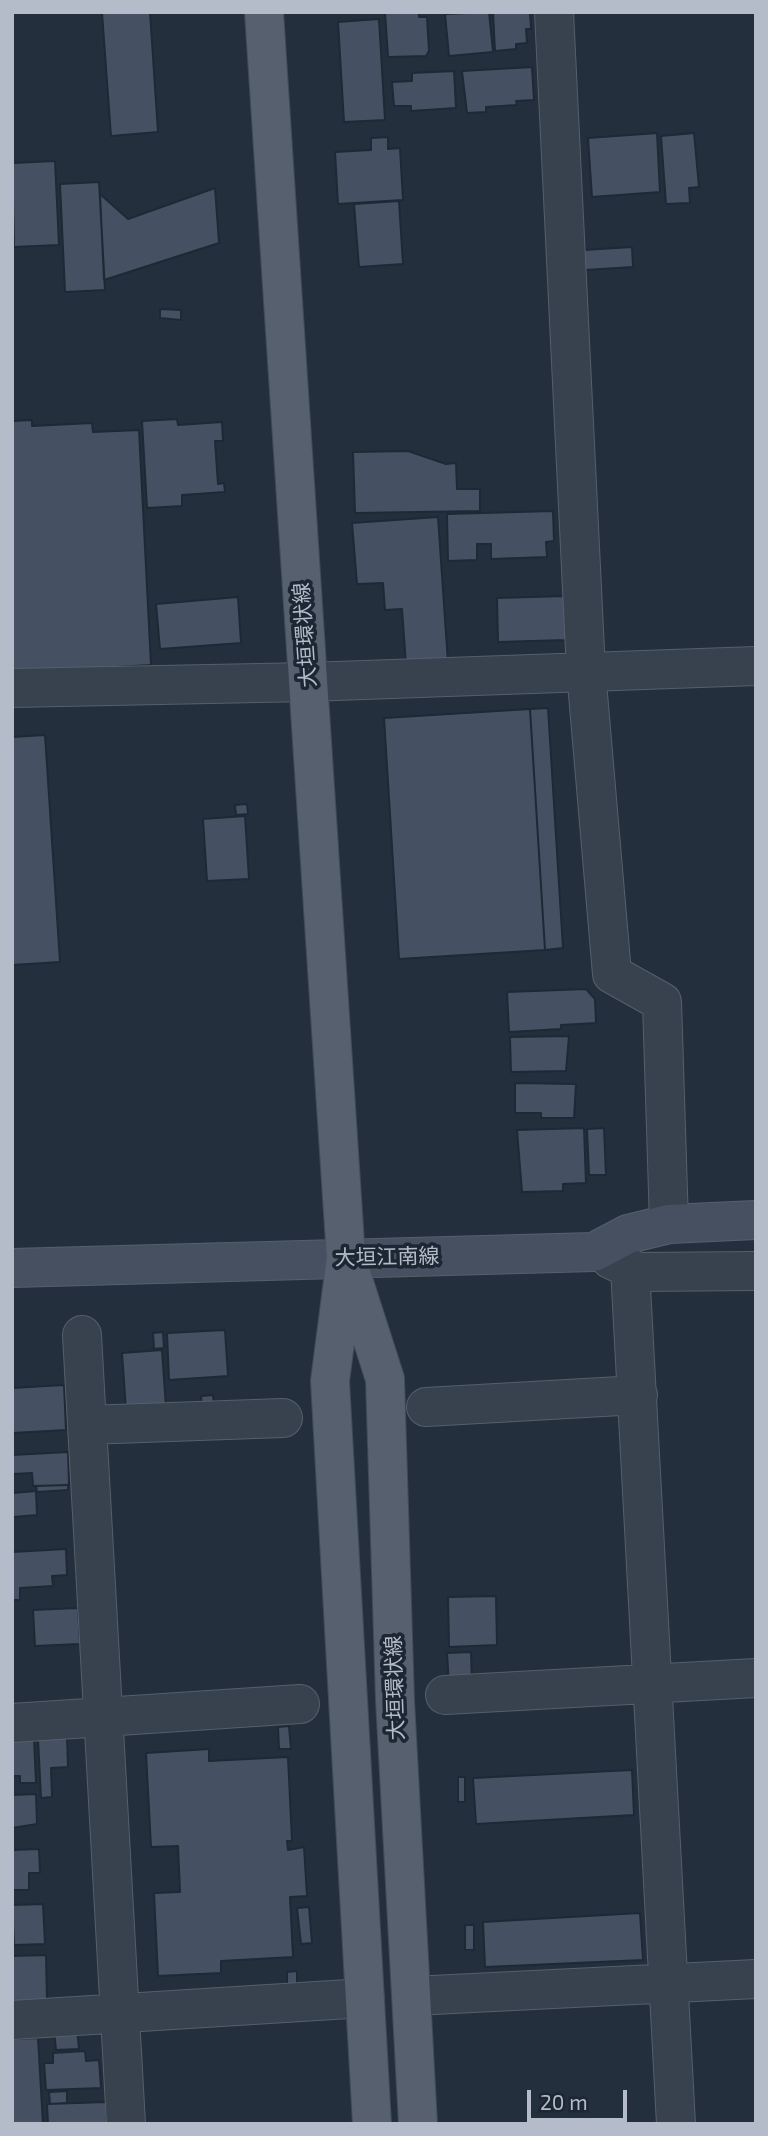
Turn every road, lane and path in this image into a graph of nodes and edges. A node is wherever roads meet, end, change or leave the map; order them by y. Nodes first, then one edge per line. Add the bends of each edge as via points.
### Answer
1 (264, 12) edge
2 (554, 12) edge
3 (756, 666) edge
4 (586, 671) junction
5 (308, 682) junction
6 (12, 688) edge
7 (756, 1220) edge
8 (669, 1224) junction
9 (594, 1252) junction
10 (346, 1258) junction
11 (12, 1268) edge
12 (630, 1268) junction
13 (756, 1271) edge
14 (82, 1335) dead end
15 (638, 1395) junction
16 (426, 1407) dead end
17 (284, 1418) dead end
18 (87, 1425) junction
19 (756, 1678) edge
20 (651, 1684) junction
21 (445, 1695) dead end
22 (300, 1703) dead end
23 (103, 1717) junction
24 (12, 1723) edge
25 (756, 1979) edge
26 (667, 1983) junction
27 (412, 1997) junction
28 (365, 1998) junction
29 (121, 2011) junction
30 (12, 2020) edge
31 (126, 2124) edge
32 (372, 2124) edge
33 (418, 2124) edge
34 (676, 2124) edge

1 - 5 main road, 大垣環状線
2 - 4 street
3 - 4 street
4 - 5 street
4 - 8 street via 612,974 662,1002
5 - 6 street
5 - 10 main road, 大垣環状線
7 - 8 main road, 大垣江南線
8 - 9 main road, 大垣江南線 via 628,1234
9 - 10 main road, 大垣江南線
9 - 12 street
10 - 11 main road, 大垣江南線
10 - 27 main road, 大垣環状線 via 385,1379 395,1700
10 - 28 main road, 大垣環状線 via 330,1381
12 - 13 street via 638,1272
12 - 15 street
14 - 18 street
15 - 16 street
15 - 20 street
17 - 18 street
18 - 23 street
19 - 20 street
20 - 21 street
20 - 26 street
22 - 23 street
23 - 24 street
23 - 29 street
25 - 26 street
26 - 27 street
26 - 34 street
27 - 33 main road, 大垣環状線
28 - 29 street
28 - 32 main road, 大垣環状線
29 - 30 street
29 - 31 street

